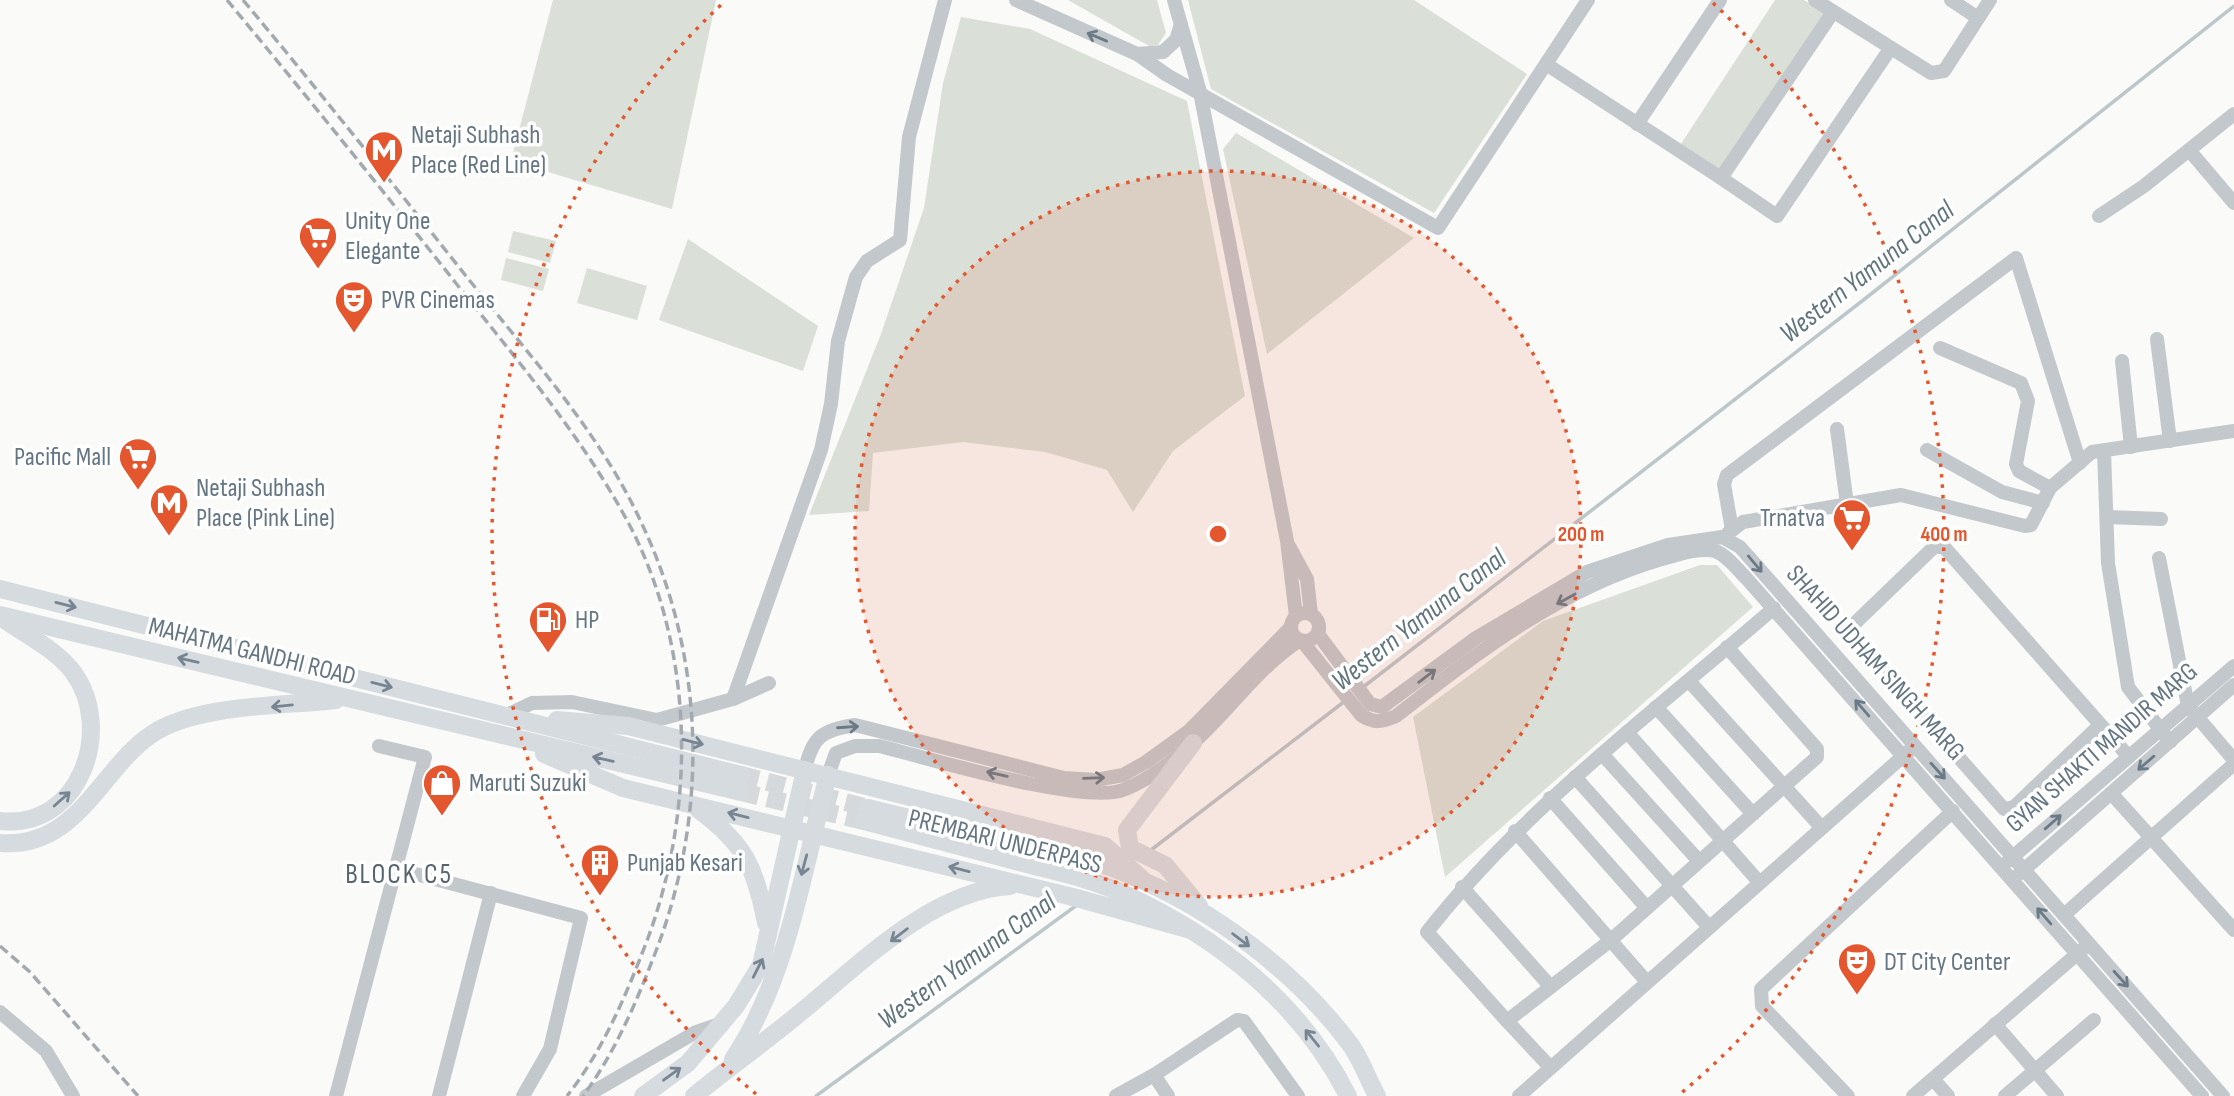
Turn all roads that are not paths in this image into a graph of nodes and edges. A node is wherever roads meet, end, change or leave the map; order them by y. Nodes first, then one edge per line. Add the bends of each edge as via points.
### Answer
1 (945, 0) edge
2 (1016, 0) edge
3 (1034, 0) edge
4 (1174, 0) edge
5 (1588, 0) edge
6 (1720, 0) edge
7 (1815, 0) edge
8 (1951, 0) edge
9 (1990, 0) edge
10 (1833, 12) junction
11 (1978, 18) junction
12 (1056, 19) junction
13 (1181, 23) junction
14 (1890, 49) junction
15 (1137, 54) junction
16 (1546, 64) junction
17 (1200, 92) junction
18 (2234, 114) edge
19 (1637, 124) junction
20 (2189, 150) junction
21 (1721, 178) junction
22 (2234, 202) edge
23 (2099, 216) dead end
24 (2157, 339) dead end
25 (1940, 348) dead end
26 (2122, 361) dead end
27 (1837, 429) dead end
28 (2234, 431) edge
29 (2170, 441) junction
30 (2131, 447) junction
31 (1927, 450) dead end
32 (2104, 451) junction
33 (2080, 463) junction
34 (2050, 488) junction
35 (2043, 503) junction
36 (1847, 504) junction
37 (2107, 517) junction
38 (2161, 519) dead end
39 (1726, 534) junction
40 (1286, 541) junction
41 (1712, 550) junction
42 (2159, 558) dead end
43 (0, 589) edge
44 (1774, 608) junction
45 (1311, 614) junction
46 (0, 616) edge
47 (1293, 622) junction
48 (1319, 628) junction
49 (1301, 641) junction
50 (1727, 647) junction
51 (2234, 666) edge
52 (1689, 681) junction
53 (769, 684) dead end
54 (2234, 685) edge
55 (350, 699) junction
56 (733, 699) junction
57 (1656, 707) junction
58 (1365, 710) junction
59 (2193, 712) junction
60 (505, 716) junction
61 (2100, 725) junction
62 (2160, 730) junction
63 (1627, 732) junction
64 (500, 734) junction
65 (2170, 742) junction
66 (1193, 743) junction
67 (379, 746) dead end
68 (1915, 746) junction
69 (1602, 754) junction
70 (1904, 756) junction
71 (2129, 757) junction
72 (2234, 762) edge
73 (805, 769) junction
74 (828, 775) junction
75 (1575, 777) junction
76 (1783, 786) junction
77 (2111, 793) junction
78 (1550, 798) junction
79 (692, 804) junction
80 (1953, 811) junction
81 (1753, 814) junction
82 (0, 821) edge
83 (791, 828) junction
84 (1822, 828) junction
85 (1515, 831) junction
86 (812, 833) junction
87 (2151, 838) junction
88 (1722, 841) junction
89 (0, 843) edge
90 (1118, 857) junction
91 (1699, 861) junction
92 (2007, 861) junction
93 (397, 869) junction
94 (2018, 875) junction
95 (1759, 882) junction
96 (1671, 885) junction
97 (1028, 886) junction
98 (1462, 887) junction
99 (491, 894) junction
100 (1119, 901) junction
101 (1647, 908) junction
102 (1205, 913) junction
103 (2064, 915) junction
104 (1708, 926) junction
105 (2234, 930) edge
106 (769, 936) junction
107 (1611, 940) junction
108 (2083, 948) junction
109 (1647, 982) junction
110 (1550, 986) junction
111 (0, 1012) edge
112 (2094, 1020) dead end
113 (1507, 1021) junction
114 (719, 1024) junction
115 (1995, 1024) junction
116 (1550, 1067) junction
117 (724, 1070) junction
118 (2034, 1070) junction
119 (1154, 1074) junction
120 (1933, 1079) junction
121 (74, 1096) edge
122 (336, 1096) edge
123 (439, 1096) edge
124 (523, 1096) edge
125 (586, 1096) edge
126 (643, 1096) edge
127 (694, 1096) edge
128 (1116, 1096) edge
129 (1168, 1096) edge
130 (1298, 1096) edge
131 (1348, 1096) edge
132 (1377, 1096) edge
133 (1519, 1096) edge
134 (1848, 1096) edge
135 (1913, 1096) edge
136 (1948, 1096) edge
137 (2005, 1096) edge
138 (2057, 1096) edge
139 (2202, 1096) edge
140 (2223, 1096) edge

1 - 56 street via 909,137 900,240 867,261 856,277 838,341 821,450
2 - 12 street
3 - 12 street
4 - 13 street
5 - 16 street
6 - 19 street
7 - 10 street
8 - 11 street
9 - 11 street
10 - 14 street
10 - 21 street
11 - 14 street via 1938,74
15 -> 12 street
13 - 15 street via 1176,40 1163,52
13 - 17 street
14 - 21 street via 1777,216
15 - 17 street
16 - 17 street via 1438,228
16 - 19 street
17 - 40 street
18 - 20 street
19 - 21 street
20 - 22 street
20 - 23 street
24 - 29 street
25 - 34 street via 2021,383 2028,401 2017,464 2020,471
26 - 30 street
27 - 36 street
28 - 29 street
29 - 30 street
30 - 32 street
31 - 35 street via 2002,492
32 - 33 street via 2092,452
32 - 37 street
33 - 34 street
33 - 39 street via 2016,258 1727,475
34 - 35 street
35 - 36 street via 2036,521 2025,526 1900,495
36 - 39 street via 1744,522
37 - 38 street
37 - 62 street via 2108,563 2127,687
39 - 41 street
58 -> 39 street via 1389,705 1476,638 1587,572 1668,545
39 -> 68 street, SHAHID UDHAM SINGH MARG
40 - 45 street via 1307,579
40 - 47 street
41 - 44 street, SHAHID UDHAM SINGH MARG
41 -> 58 street via 1674,556 1599,580 1483,648 1396,716 1376,723
42 - 59 street
43 -> 60 main road, MAHATMA GANDHI ROAD
44 - 50 street
70 -> 44 street, SHAHID UDHAM SINGH MARG
45 - 47 street
45 - 48 street
55 -> 46 main road, MAHATMA GANDHI ROAD
82 -> 46 main road via 36,816 63,801 85,767 92,742 85,692 72,670
47 - 49 street via 1295,637
73 -> 47 street via 817,739 829,729 855,725 1064,778 1096,780 1123,775 1189,731
48 - 49 street via 1316,636
48 - 58 street via 1318,634 1351,677
49 - 58 street via 1335,684
49 - 66 street via 1276,657
50 - 52 street
50 - 76 street via 1817,749 1817,757
51 - 59 street, GYAN SHAKTI MANDIR MARG
52 - 57 street
52 - 76 street
53 - 56 street
54 - 59 street, GYAN SHAKTI MANDIR MARG
55 - 64 main road, MAHATMA GANDHI ROAD
55 -> 89 main road via 213,714 176,723 152,734 99,793 62,825 36,839
56 - 60 street via 657,720 572,702 532,703
57 - 63 street
57 - 81 street
59 - 62 street, GYAN SHAKTI MANDIR MARG
59 - 65 street, GYAN SHAKTI MANDIR MARG
59 - 72 street
60 -> 64 main road via 741,783
60 -> 73 main road via 628,726
61 - 61 street via 1944,547 1934,547 1852,626 1853,637 2004,809 2014,807
61 - 71 street
62 - 65 street
62 - 71 street, GYAN SHAKTI MANDIR MARG
63 - 69 street
63 - 88 street
64 - 79 main road via 624,788
65 -> 77 street, GYAN SHAKTI MANDIR MARG
66 -> 74 street via 1142,780 1122,790 1094,795 879,746 855,746 836,753
66 - 90 main road via 1127,830
67 - 93 street via 425,757
68 - 70 street
68 -> 92 street, SHAHID UDHAM SINGH MARG
69 - 75 street
69 - 91 street
70 - 80 street, SHAHID UDHAM SINGH MARG
70 - 84 street
92 -> 71 street, GYAN SHAKTI MANDIR MARG
72 - 87 street
73 - 74 main road
73 - 83 main road
74 - 86 main road
74 - 90 main road via 1105,846
75 - 78 street
75 - 96 street
76 - 81 street
76 - 84 street
77 - 87 street
77 - 94 street, GYAN SHAKTI MANDIR MARG
78 - 85 street
78 - 101 street
83 -> 79 main road
79 - 106 main road via 737,842 753,871
80 - 92 street, SHAHID UDHAM SINGH MARG
80 - 134 street via 1761,989 1762,1006
81 - 88 street
83 - 86 main road
83 - 106 main road
84 - 95 street
85 - 98 street
85 - 107 street
97 -> 86 main road
86 -> 117 main road via 771,991 749,1035
87 - 103 street
87 - 105 street
88 - 91 street
88 - 95 street
90 - 100 main road, PREMBARI UNDERPASS via 866,815 1086,880
90 - 102 main road, PREMBARI UNDERPASS via 1142,879
90 - 102 main road via 1165,865
91 - 96 street
92 - 94 street, SHAHID UDHAM SINGH MARG
93 - 99 street
93 - 122 street
94 - 103 street, SHAHID UDHAM SINGH MARG
108 -> 94 street, SHAHID UDHAM SINGH MARG
95 - 104 street
96 - 101 street
96 - 104 street
97 - 100 main road via 1073,897
97 -> 117 main road via 982,889 942,905
98 - 110 street
98 - 113 street via 1428,936
99 - 123 street
99 - 124 street via 581,918 550,1049
131 -> 100 main road via 1329,1058 1248,970 1191,930
101 - 107 street
102 -> 132 main road via 1283,973 1312,1002 1351,1045
103 - 108 street, SHAHID UDHAM SINGH MARG
104 - 109 street
114 -> 106 main road via 761,965
107 - 109 street
107 - 110 street
108 - 115 street
108 - 139 street, SHAHID UDHAM SINGH MARG
108 -> 140 street, SHAHID UDHAM SINGH MARG
109 - 116 street
110 - 113 street
111 - 121 street via 46,1051
112 - 118 street
113 - 116 street
114 - 125 street via 696,1032
126 -> 114 main road via 688,1063
115 - 118 street
115 - 120 street
116 - 133 street
117 - 127 main road
118 - 137 street
118 - 138 street
119 - 128 street
119 - 129 street
119 - 130 street via 1237,1020 1244,1021
120 - 135 street
120 - 136 street

